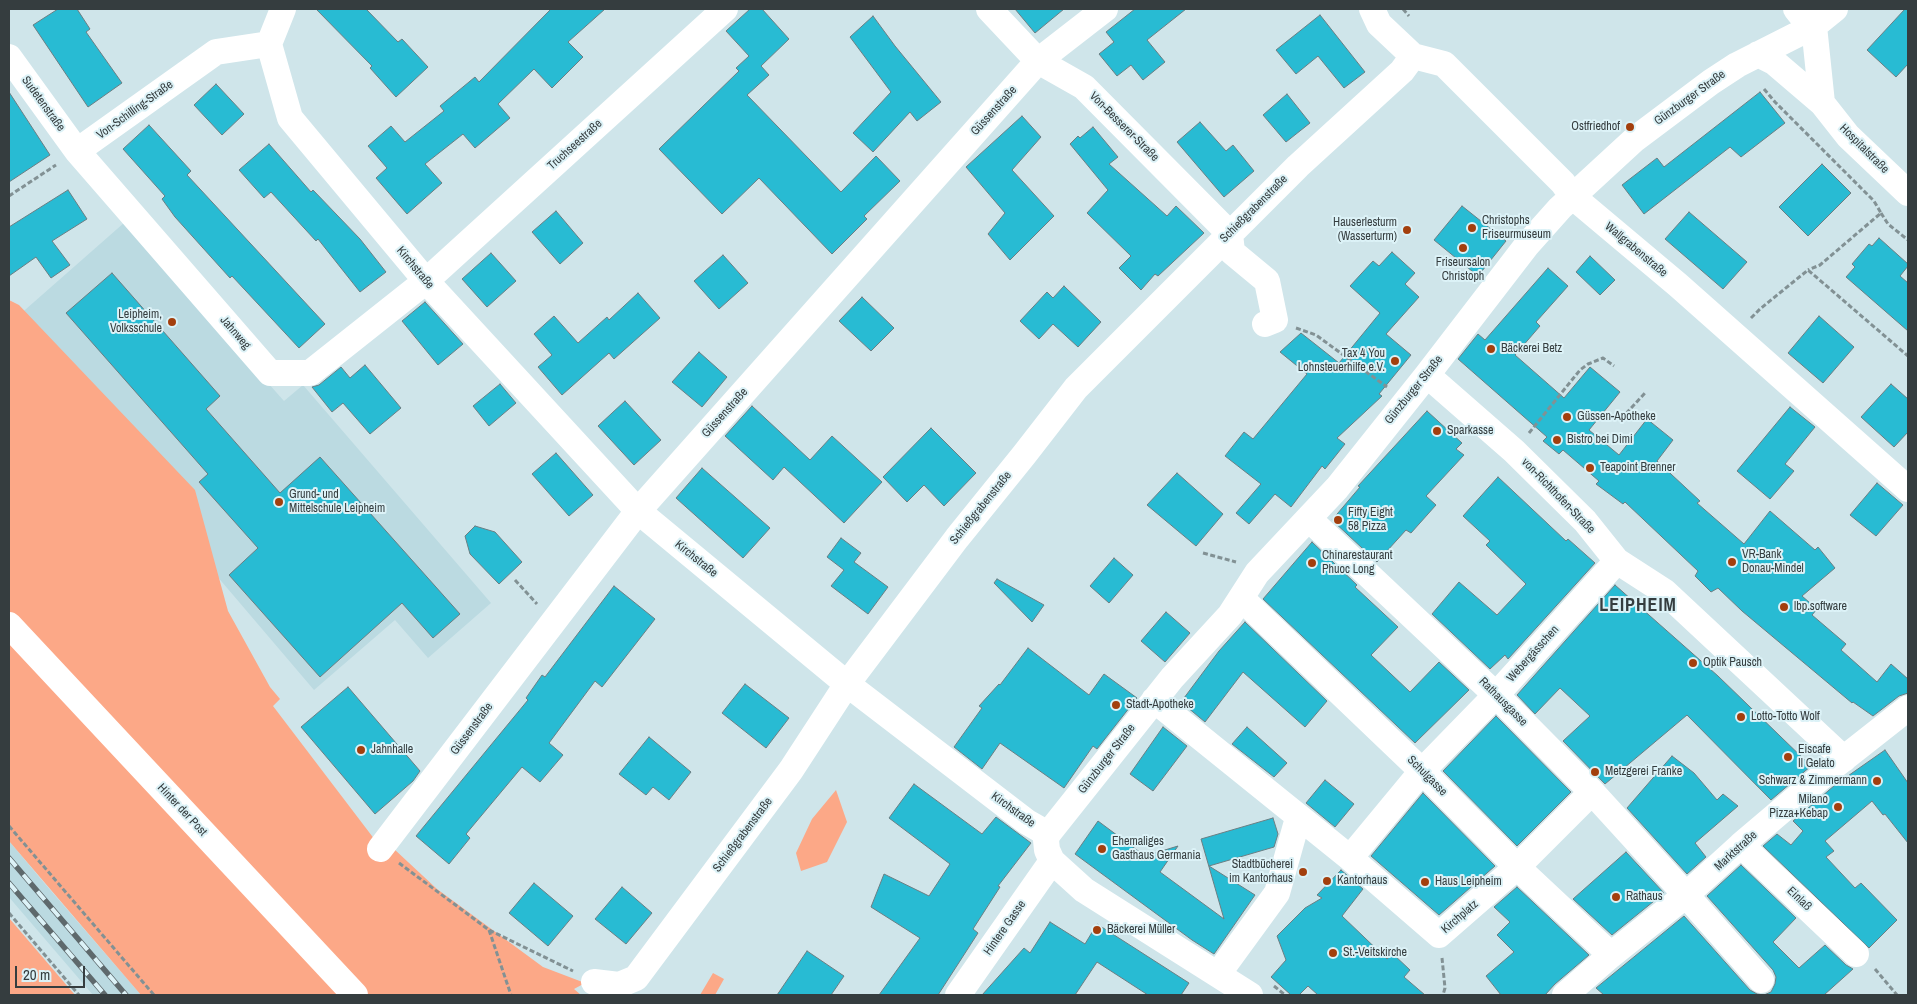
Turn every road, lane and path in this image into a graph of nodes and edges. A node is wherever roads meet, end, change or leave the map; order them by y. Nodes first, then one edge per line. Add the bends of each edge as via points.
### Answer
1 (284, 9) edge
2 (725, 9) edge
3 (988, 9) edge
4 (1105, 9) edge
5 (1372, 9) edge
6 (1835, 9) edge
7 (1805, 17) edge
8 (269, 44) junction
9 (1413, 56) junction
10 (9, 57) edge
11 (1747, 60) junction
12 (1038, 61) junction
13 (1822, 102) junction
14 (77, 151) junction
15 (1908, 193) edge
16 (9, 196) edge
17 (1572, 196) junction
18 (1881, 213) junction
19 (1230, 234) junction
20 (1908, 240) edge
21 (1808, 270) junction
22 (426, 281) junction
23 (1270, 322) joint
24 (1746, 324) dead end
25 (1908, 356) edge
26 (1614, 366) dead end
27 (1427, 375) junction
28 (1645, 392) dead end
29 (1406, 400) junction
30 (1621, 419) dead end
31 (1514, 451) junction
32 (1908, 490) edge
33 (638, 511) junction
34 (1309, 519) junction
35 (1202, 553) dead end
36 (1617, 561) junction
37 (1257, 573) junction
38 (515, 580) dead end
39 (1241, 598) junction
40 (554, 621) junction
41 (9, 625) edge
42 (847, 684) junction
43 (1496, 695) junction
44 (1154, 700) junction
45 (1908, 708) edge
46 (1844, 759) junction
47 (1422, 770) junction
48 (1592, 792) junction
49 (1298, 818) junction
50 (9, 826) edge
51 (1048, 834) junction
52 (1741, 845) junction
53 (380, 849) joint
54 (1350, 858) junction
55 (1052, 860) junction
56 (1517, 867) junction
57 (1686, 895) junction
58 (9, 913) edge
59 (489, 930) junction
60 (1439, 935) junction
61 (1611, 955) junction
62 (1865, 961) joint
63 (1218, 974) junction
64 (1761, 980) dead end
65 (594, 982) joint
66 (79, 995) edge
67 (154, 995) edge
68 (355, 995) edge
69 (512, 995) edge
70 (958, 995) edge
71 (1250, 995) edge
72 (1443, 995) edge
73 (1565, 995) edge
74 (1897, 995) edge

1 - 8 street
2 - 22 street, Truchseestraße
3 - 12 street, Von-Besserer-Straße
4 - 12 street, Güssenstraße
5 - 9 street, Wallgrabenstraße via 1379,24
6 - 7 street, Günzburger Straße
7 - 11 street, Günzburger Straße
7 - 13 street
8 - 14 street, Von-Schilling-Straße via 216,52
8 - 22 street, Kirchstraße via 290,118
9 - 17 street, Wallgrabenstraße via 1444,64 1563,183
9 - 19 street, Schießgrabenstraße via 1402,71 1298,166
10 - 14 street, Sudetenstraße
11 - 13 street, Hospitalstraße via 1774,62
11 - 17 street, Günzburger Straße via 1652,126
11 - 18 path via 1744,74 1764,89 1874,201
12 - 19 street, Von-Besserer-Straße via 1084,87
12 - 33 street, Güssenstraße
13 - 15 street, Hospitalstraße via 1848,136
14 - 16 path
14 - 22 street, Jahnweg via 270,373 310,373
17 - 27 street, Günzburger Straße via 1526,244
17 - 32 street, Wallgrabenstraße
18 - 20 path via 1888,224
18 - 21 path via 1820,265
19 - 23 street via 1232,252 1267,281
19 - 42 street, Schießgrabenstraße via 1076,388
21 - 24 path
21 - 25 path
22 - 33 street, Kirchstraße
23 - 29 path via 1316,335
26 - 31 path via 1603,358 1580,370
27 - 29 street, Günzburger Straße
27 - 31 street, von-Richthofen-Straße
28 - 30 path
29 - 34 street, Günzburger Straße
31 - 36 street, von-Richthofen-Straße via 1585,521
33 - 40 street, Güssenstraße
33 - 42 street, Kirchstraße
34 - 37 street, Günzburger Straße
34 - 43 street, Rathausgasse
35 - 37 path via 1242,564
36 - 43 street, Webergässchen
36 - 46 street, von-Richthofen-Straße via 1665,592
37 - 39 street, Günzburger Straße
38 - 40 path
39 - 44 street, Günzburger Straße via 1230,615
39 - 47 street, Schulgasse
40 - 53 street, Güssenstraße
41 - 68 street, Hinter der Post
42 - 51 street, Kirchstraße via 1027,822
42 - 65 street, Schießgrabenstraße via 791,770 636,978 619,985
43 - 47 street, Webergässchen
43 - 48 street, Rathausgasse
44 - 49 street, Kirchplatz
44 - 51 street, Günzburger Straße
45 - 46 street, Marktstraße
46 - 52 street, Marktstraße
47 - 54 street, Webergässchen
47 - 56 street, Schulgasse
48 - 56 street, Kirchplatz
48 - 57 street, Rathausgasse
49 - 54 street, Kirchplatz
49 - 63 street via 1277,893
50 - 67 path
51 - 55 street, Kirchstraße via 1047,850
52 - 57 street, Marktstraße
52 - 62 street, Einlaß
53 - 59 path
54 - 60 street, Kirchplatz
55 - 63 street via 1084,890
55 - 70 street, Hintere Gasse
56 - 60 street, Kirchplatz
56 - 61 street, Schulgasse
57 - 61 street, Marktstraße
57 - 64 street
58 - 66 path
59 - 65 path
59 - 69 path
60 - 72 path
61 - 73 street, Marktstraße
62 - 74 path
63 - 71 street

